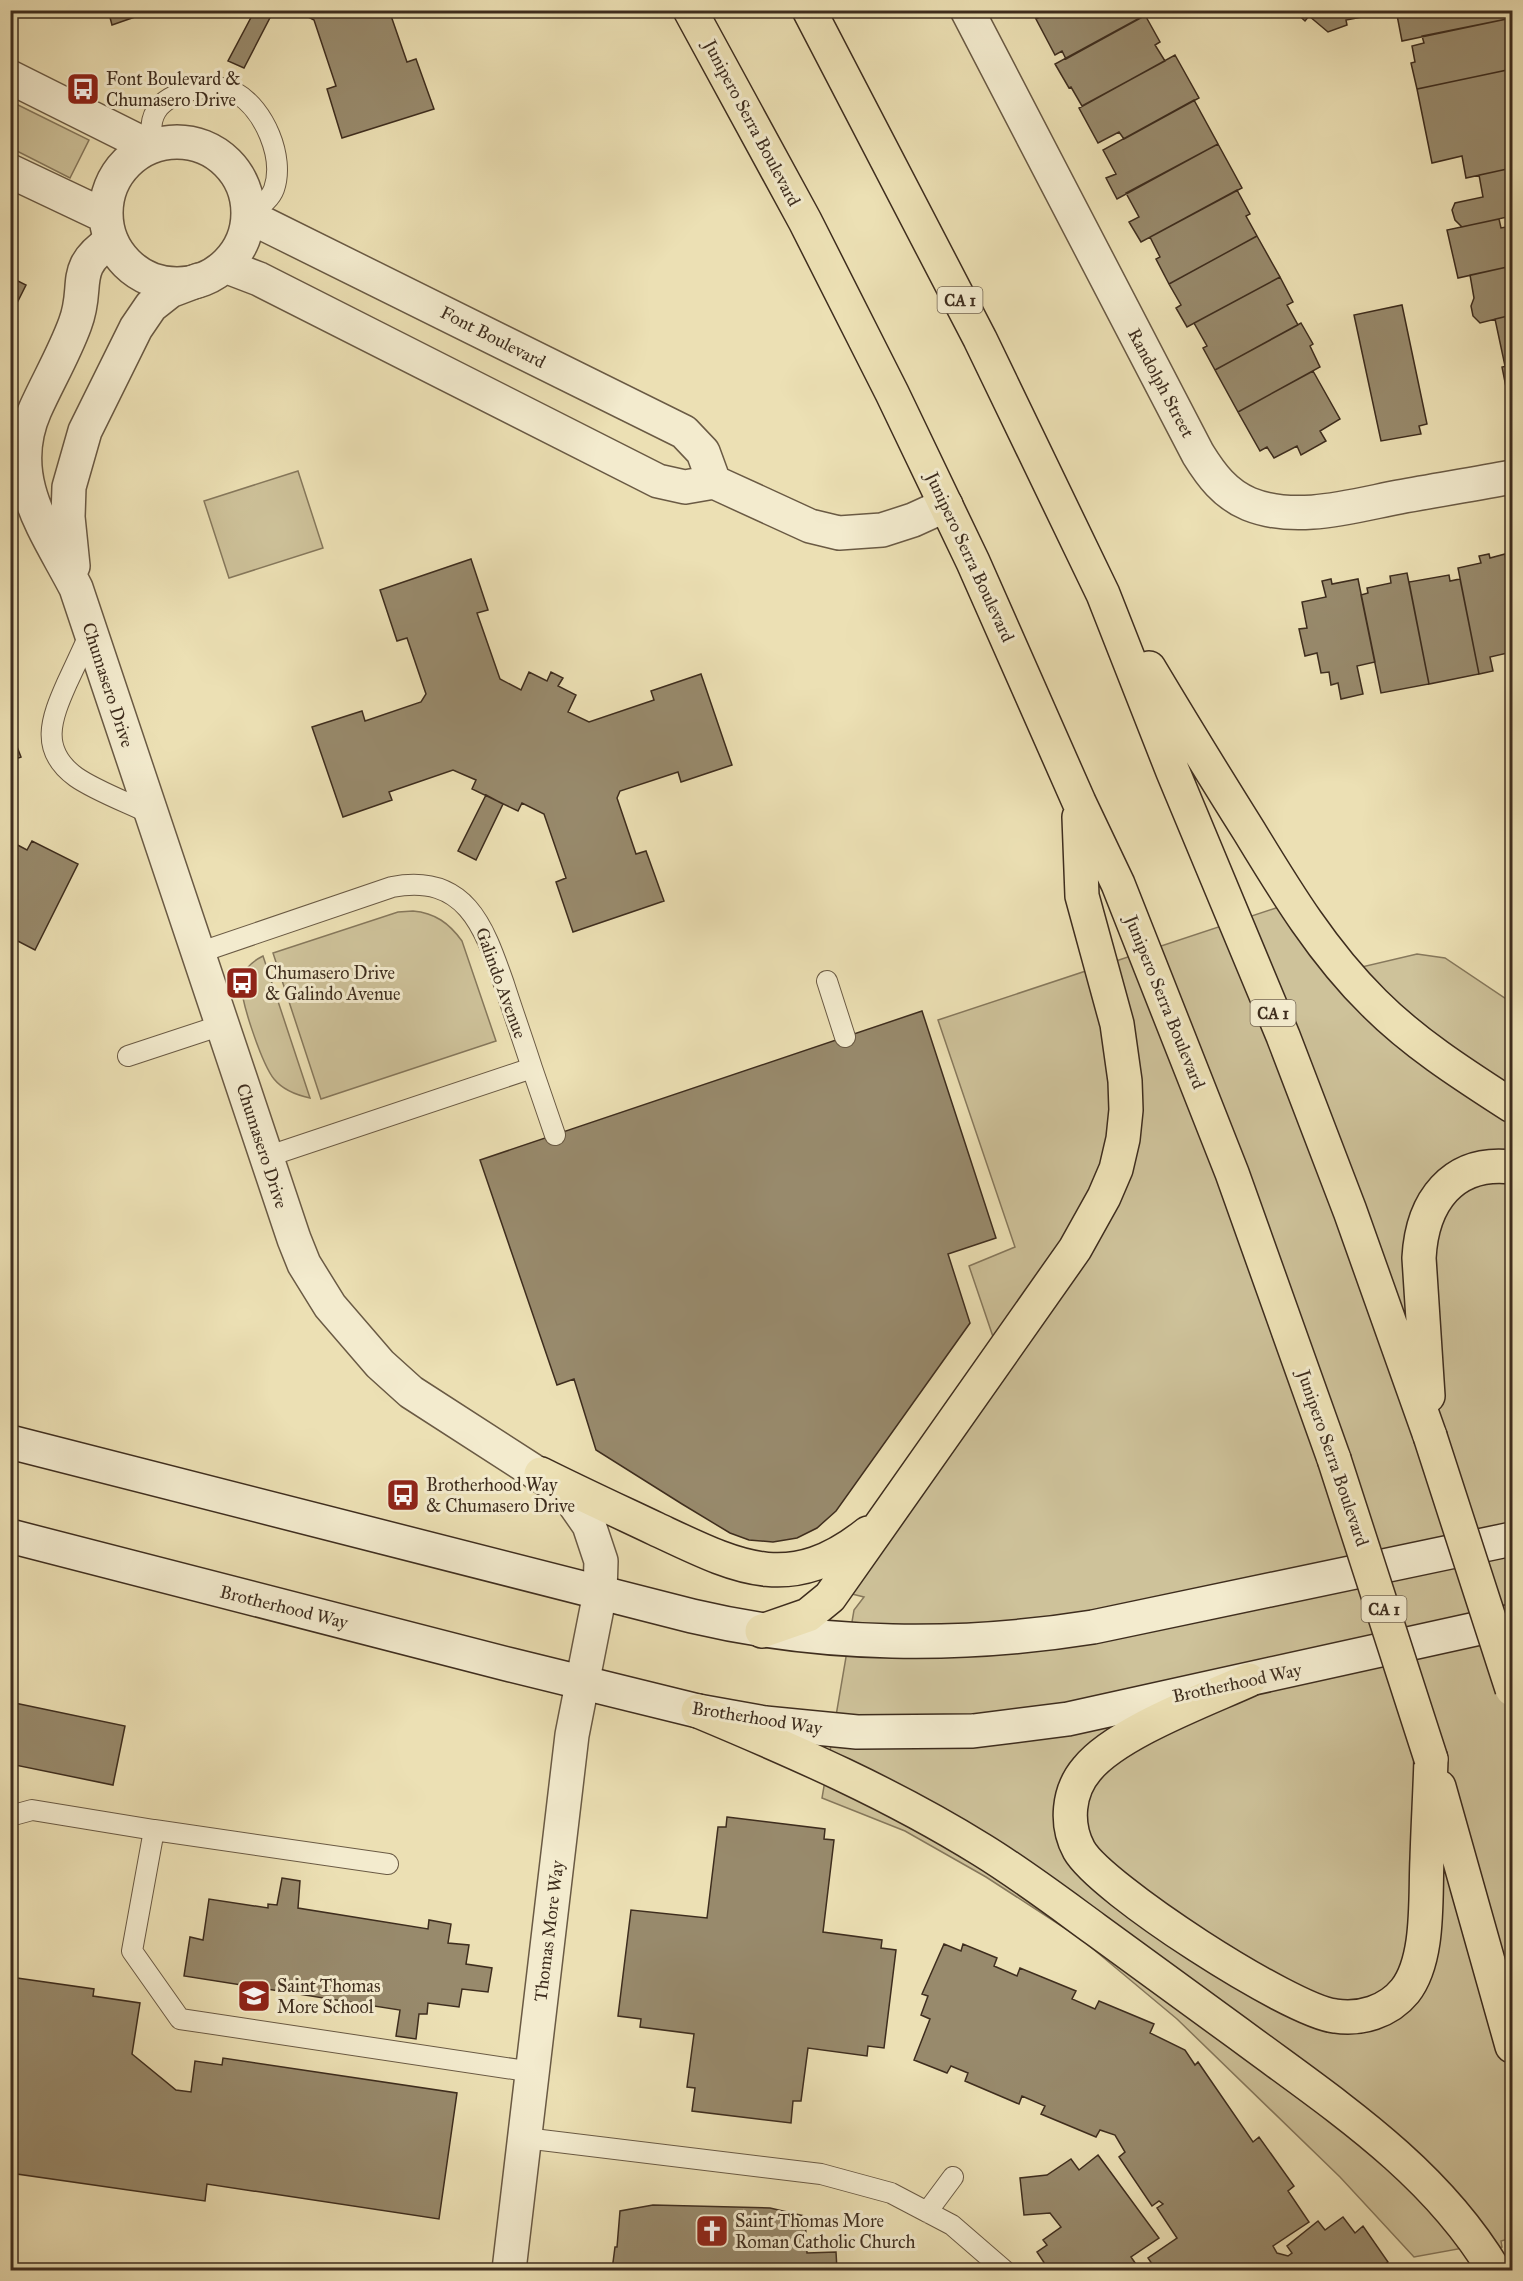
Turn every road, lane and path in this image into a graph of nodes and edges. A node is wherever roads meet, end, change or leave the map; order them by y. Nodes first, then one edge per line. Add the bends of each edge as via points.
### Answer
1 (690, 10) edge
2 (809, 10) edge
3 (967, 10) edge
4 (10, 77) edge
5 (152, 146) junction
6 (10, 171) edge
7 (248, 215) junction
8 (108, 229) junction
9 (212, 273) junction
10 (1512, 477) edge
11 (714, 482) junction
12 (946, 505) junction
13 (76, 588) junction
14 (1103, 594) junction
15 (90, 633) junction
16 (1079, 802) junction
17 (151, 814) junction
18 (198, 953) junction
19 (827, 981) dead end
20 (222, 1025) junction
21 (845, 1037) dead end
22 (128, 1056) dead end
23 (532, 1068) junction
24 (1512, 1106) edge
25 (555, 1135) dead end
26 (266, 1157) junction
27 (1512, 1167) edge
28 (1430, 1436) junction
29 (10, 1442) edge
30 (541, 1474) junction
31 (893, 1508) junction
32 (10, 1536) edge
33 (1512, 1539) edge
34 (600, 1593) junction
35 (1512, 1621) edge
36 (762, 1631) junction
37 (1249, 1680) junction
38 (582, 1683) junction
39 (1512, 1689) edge
40 (698, 1711) junction
41 (1431, 1759) junction
42 (10, 1816) edge
43 (154, 1830) junction
44 (388, 1864) dead end
45 (1512, 2046) edge
46 (533, 2072) junction
47 (525, 2138) junction
48 (953, 2177) dead end
49 (927, 2212) junction
50 (509, 2271) edge
51 (1004, 2271) edge
52 (1494, 2271) edge

1 - 12 highway, Junipero Serra Boulevard / CA 1 via 805,221
2 - 14 highway, CA 1 via 980,339
3 - 10 street, Randolph Street via 1198,454 1220,485 1250,504 1272,510 1315,511
4 - 5 street
5 - 7 street via 174,141 197,144 218,154 235,171 246,193
5 - 7 lane via 150,126 159,107 178,94 202,87 234,91 256,108 267,127 277,161 274,189
5 - 8 street via 131,158 117,174 108,194
6 - 8 street
7 - 9 street via 238,249
7 - 11 street, Font Boulevard via 684,432 703,452
8 - 9 street via 123,259 158,281 179,283
8 - 13 street, Chumasero Drive via 82,272 78,317 34,412 24,449 25,476 32,502
9 - 11 street via 259,279 658,481 685,487
9 - 13 street, Chumasero Drive via 170,291 152,306 136,328 85,431 69,488 68,517
11 - 12 street via 810,526 839,534 882,530
12 - 16 highway, Junipero Serra Boulevard / CA 1
13 - 15 street, Chumasero Drive
14 - 24 highway via 1292,900 1332,957 1396,1024
14 - 28 highway, CA 1 via 1308,1100
15 - 17 street, Chumasero Drive
15 - 17 lane via 55,709 50,728 53,749 62,765 78,779
16 - 31 highway via 1082,896 1122,1050 1126,1110 1116,1169 1075,1249
16 - 41 highway, Junipero Serra Boulevard / CA 1, bridge via 1118,884 1261,1253 1334,1459
17 - 18 street, Chumasero Drive
18 - 20 street, Chumasero Drive
18 - 23 lane, Galindo Avenue via 392,887 436,888 459,900 482,925
19 - 21 lane
20 - 22 lane
20 - 26 street, Chumasero Drive
23 - 25 lane, Galindo Avenue
23 - 26 lane
26 - 30 street, Chumasero Drive via 304,1264 330,1306 363,1346 411,1392
27 - 28 highway via 1468,1172 1453,1181 1440,1192 1424,1221 1419,1258
28 - 39 highway, CA 1, bridge
29 - 34 street
30 - 31 highway via 721,1559 765,1569 789,1569 824,1560 858,1540
30 - 34 street, Chumasero Drive via 566,1492 589,1525 601,1561
31 - 36 highway via 823,1605 801,1619
32 - 38 street, Brotherhood Way
33 - 36 street via 1045,1635 895,1640
34 - 36 street
34 - 38 street, Thomas More Way
35 - 37 street, Brotherhood Way
37 - 40 street, Brotherhood Way via 1068,1719 973,1731 809,1728
37 - 41 highway via 1143,1729 1098,1758 1086,1769 1072,1799 1073,1834 1080,1851 1122,1892 1221,1959 1315,2012 1355,2017 1373,2013 1405,1991 1415,1972 1424,1927
38 - 40 street, Brotherhood Way
38 - 46 street, Thomas More Way via 572,1735
40 - 52 highway via 876,1790 949,1830 1028,1881 1392,2149 1444,2201
41 - 45 highway, Junipero Serra Boulevard / CA 1
42 - 43 lane via 32,1810
43 - 44 lane
43 - 46 lane via 132,1951 180,2019
46 - 47 street, Thomas More Way
47 - 49 lane via 820,2174 891,2193
47 - 50 street, Thomas More Way
48 - 49 lane
49 - 51 lane via 952,2225

